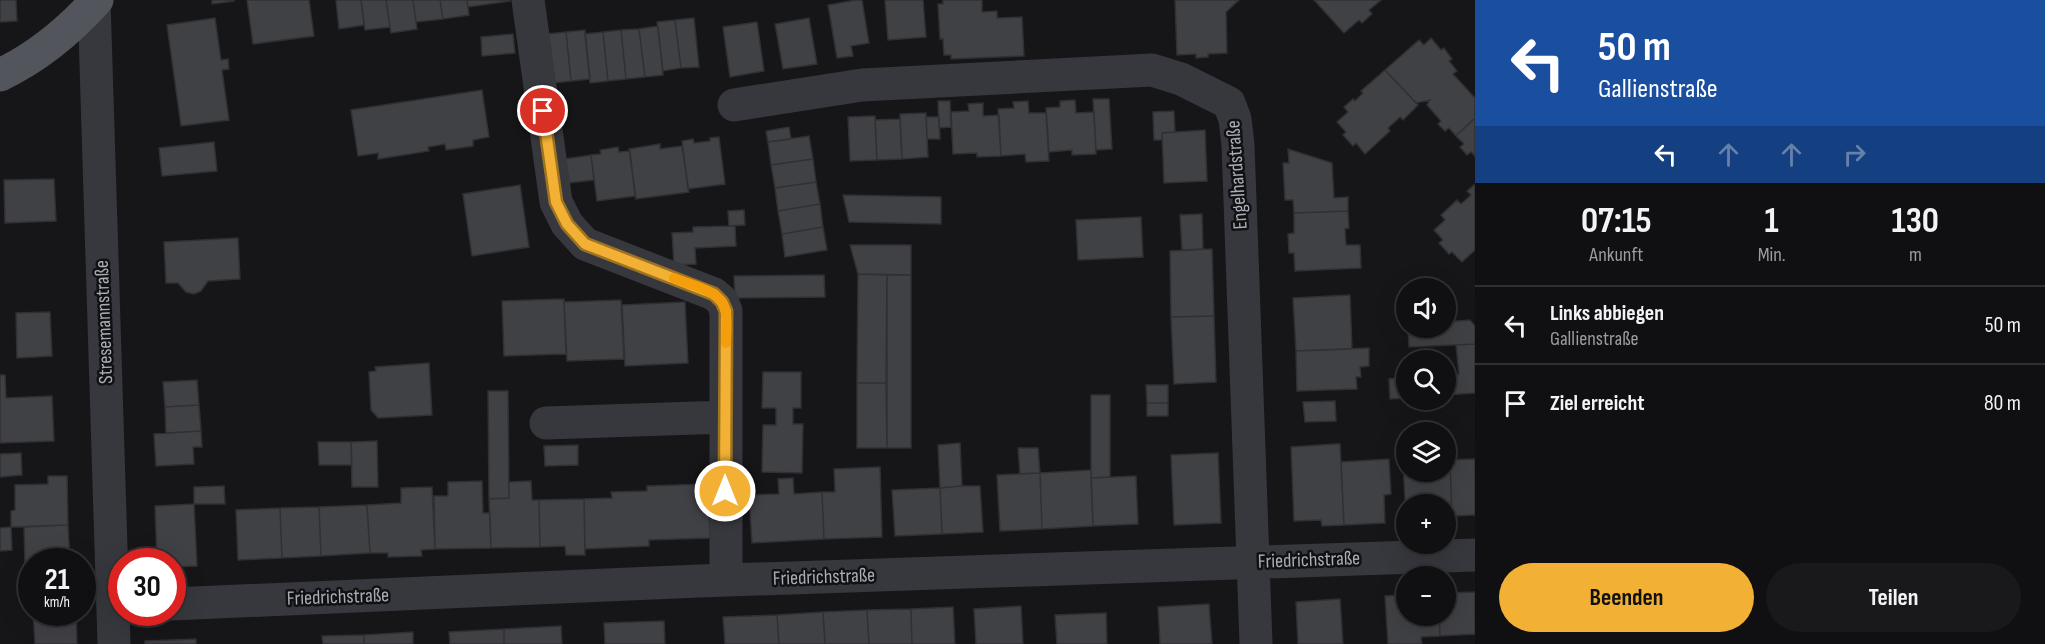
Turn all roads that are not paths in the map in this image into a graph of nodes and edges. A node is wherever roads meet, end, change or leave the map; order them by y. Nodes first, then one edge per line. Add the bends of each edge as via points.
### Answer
1 (528, 0) edge
2 (95, 1) edge
3 (0, 75) edge
4 (734, 105) dead end
5 (725, 421) junction
6 (546, 423) dead end
7 (115, 548) edge
8 (1475, 555) edge
9 (1254, 562) junction
10 (726, 580) junction
11 (186, 603) edge
12 (115, 626) edge
13 (114, 644) edge
14 (1256, 644) edge

1 - 5 street via 556,202 567,224 585,244 714,294 722,302 726,311
2 - 3 main road via 57,40
2 - 7 street, Stresemannstraße
4 - 9 street, Engelhardstraße via 862,85 1152,70 1181,79 1229,103 1238,145
5 - 6 street
5 - 10 street
8 - 9 street, Friedrichstraße
9 - 10 street, Friedrichstraße
9 - 14 street, Engelhardstraße
10 - 11 street, Friedrichstraße
12 - 13 street, Stresemannstraße

